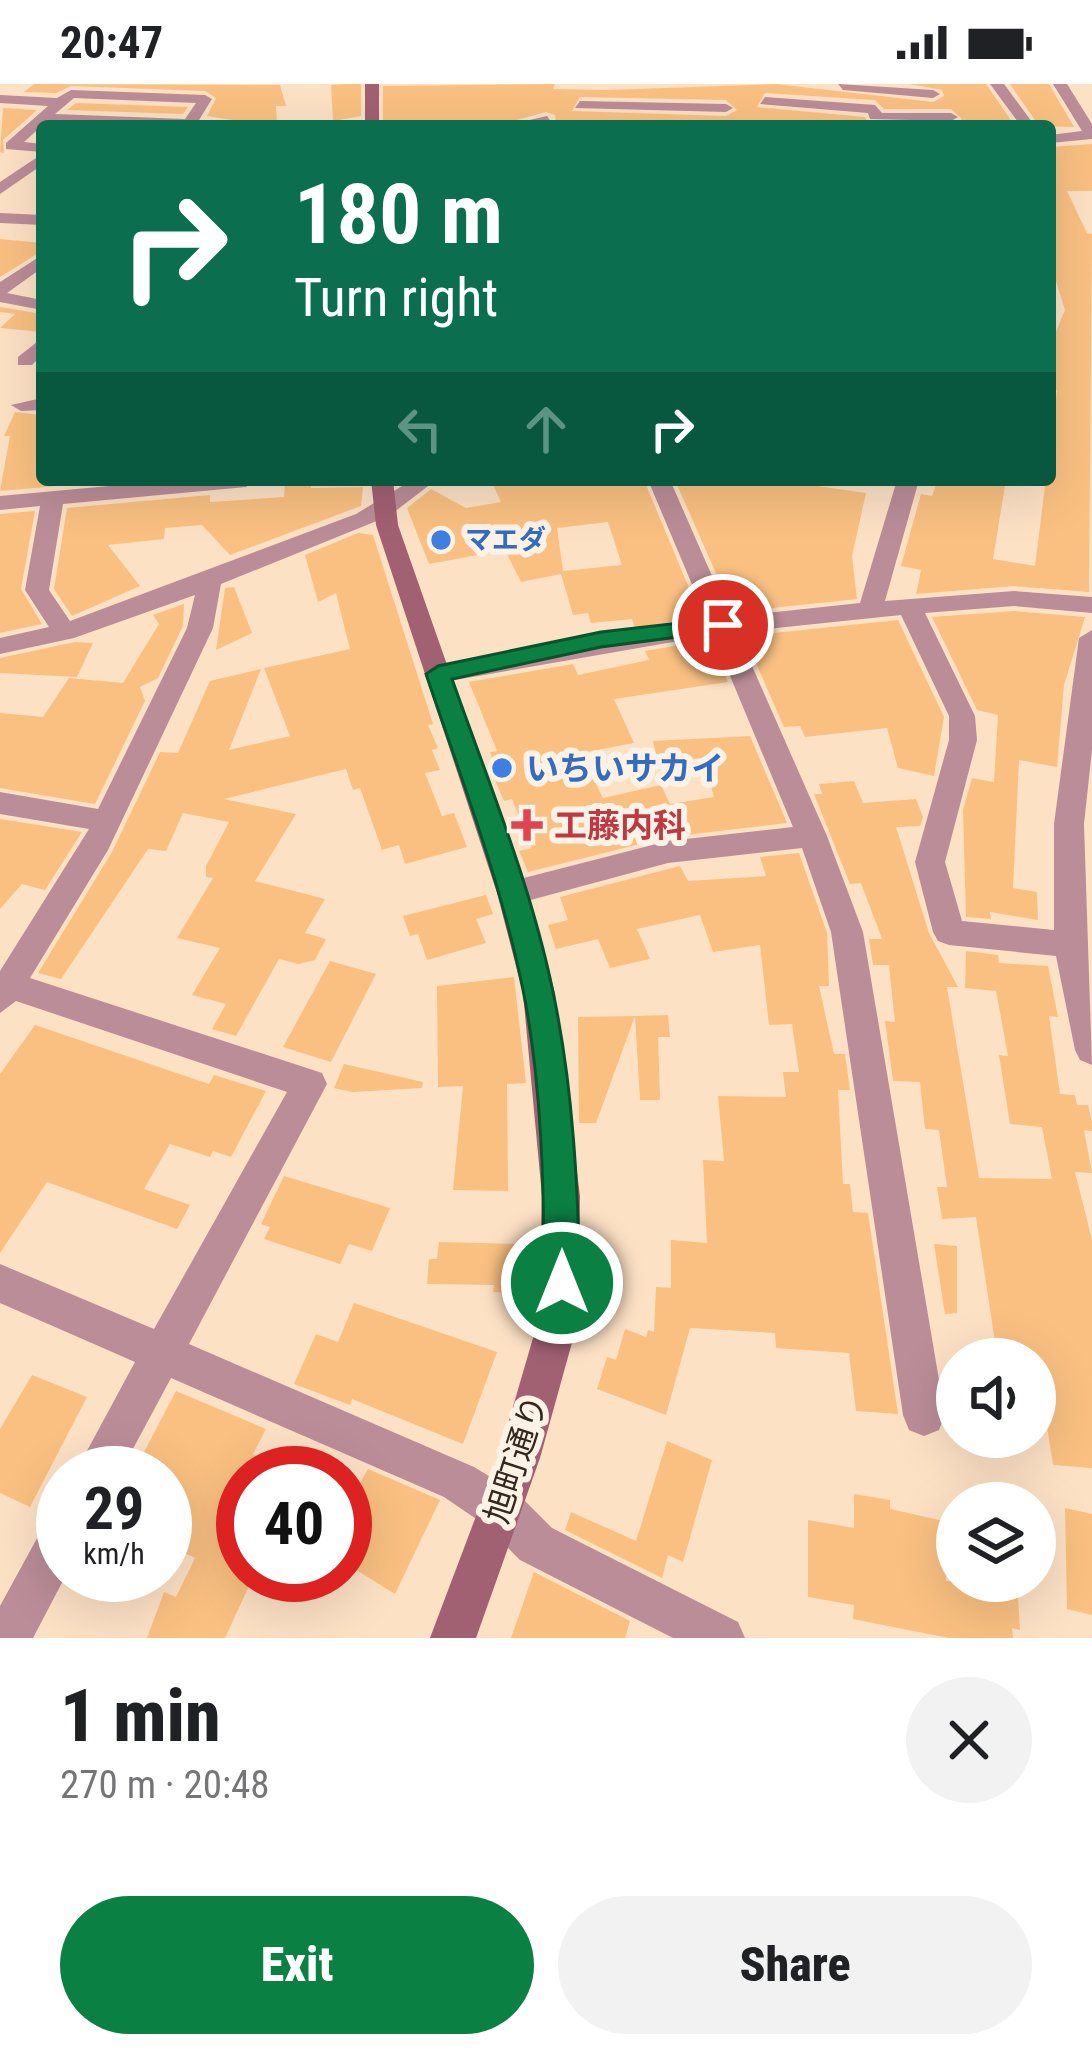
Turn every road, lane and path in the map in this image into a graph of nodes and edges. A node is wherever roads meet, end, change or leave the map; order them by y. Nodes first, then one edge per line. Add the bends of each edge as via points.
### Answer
1 (128, 84) edge
2 (372, 84) edge
3 (816, 84) edge
4 (997, 84) edge
5 (1060, 84) edge
6 (731, 88) dead end
7 (894, 88) edge
8 (928, 89) edge
9 (567, 92) dead end
10 (113, 97) junction
11 (0, 99) edge
12 (765, 101) dead end
13 (60, 102) junction
14 (580, 105) junction
15 (726, 108) junction
16 (39, 120) edge
17 (192, 120) edge
18 (371, 120) edge
19 (607, 120) edge
20 (723, 120) edge
21 (925, 120) edge
22 (952, 120) edge
23 (1024, 120) edge
24 (36, 122) edge
25 (36, 123) edge
26 (0, 125) edge
27 (1092, 134) edge
28 (1056, 138) edge
29 (36, 148) edge
30 (5, 149) edge
31 (36, 162) edge
32 (0, 189) edge
33 (0, 218) edge
34 (36, 220) edge
35 (36, 266) edge
36 (5, 300) edge
37 (36, 303) edge
38 (36, 350) edge
39 (25, 361) dead end
40 (182, 486) edge
41 (661, 486) edge
42 (906, 486) edge
43 (383, 495) edge
44 (53, 498) junction
45 (0, 502) edge
46 (209, 581) junction
47 (1092, 605) edge
48 (910, 607) junction
49 (870, 610) junction
50 (723, 625) junction
51 (65, 632) junction
52 (1092, 638) edge
53 (0, 646) edge
54 (438, 674) junction
55 (0, 803) edge
56 (107, 821) junction
57 (812, 836) junction
58 (512, 893) junction
59 (1070, 944) junction
60 (5, 992) edge
61 (1092, 1050) edge
62 (0, 1283) edge
63 (164, 1349) junction
64 (924, 1415) dead end
65 (112, 1446) edge
66 (501, 1509) junction
67 (36, 1586) edge
68 (8, 1638) edge
69 (453, 1638) edge
70 (722, 1638) edge

1 - 10 street
2 - 18 street
3 - 7 street
4 - 23 street
5 - 27 street
6 - 15 street
7 - 8 street
8 - 22 street
9 - 14 street
10 - 13 street via 71,94
10 - 17 street via 206,99
11 - 13 street
12 - 21 street
13 - 16 street
14 - 15 street
14 - 19 street
15 - 20 street
24 - 26 street
25 - 30 street
27 - 28 street
29 - 30 street
31 - 32 street
33 - 34 street
35 - 36 street
36 - 37 street
38 - 39 street
40 - 44 street
41 - 50 street
42 - 49 street
43 - 46 street
43 - 54 street, 旭町通り
44 - 45 street
44 - 51 street via 37,590
46 - 51 street
46 - 56 street via 200,628
47 - 48 street via 1021,594
48 - 49 street
48 - 59 street via 962,716 963,740 930,862 949,932
49 - 50 street
50 - 54 street
50 - 57 street
51 - 53 street
52 - 59 street via 1069,824
54 - 58 street, 旭町通り
55 - 56 street
56 - 60 street
57 - 58 street via 668,851
57 - 64 street via 847,932
58 - 66 street, 旭町通り via 539,993 562,1283 550,1355
59 - 61 street
60 - 63 street via 310,1084
62 - 63 street
63 - 65 street
63 - 66 street
66 - 69 street, 旭町通り
66 - 70 street via 536,1544
67 - 68 street

